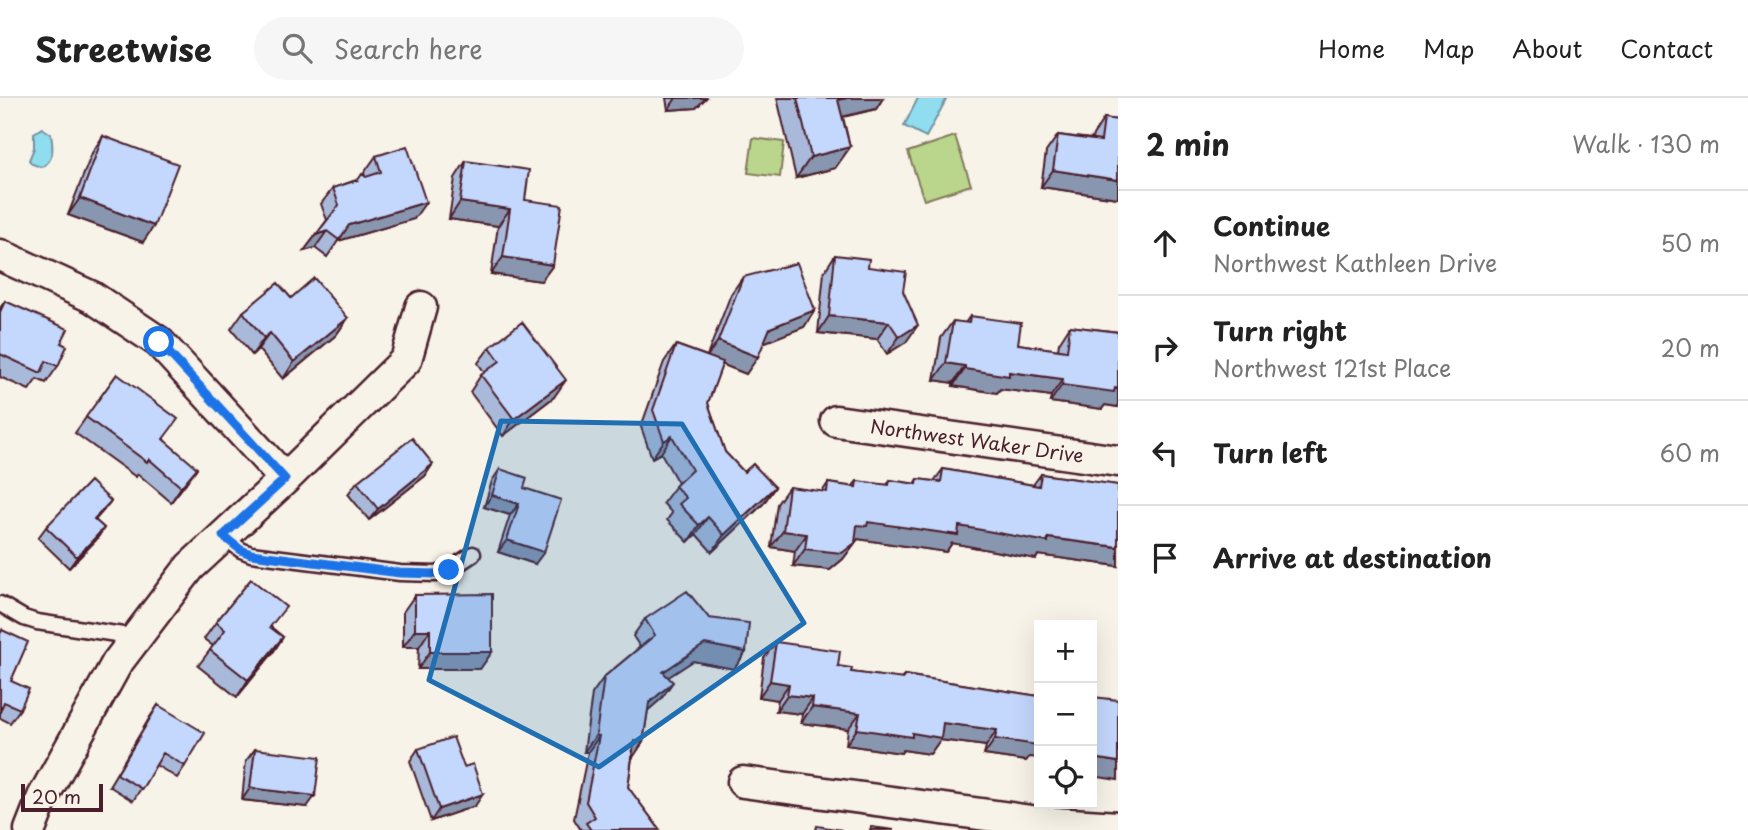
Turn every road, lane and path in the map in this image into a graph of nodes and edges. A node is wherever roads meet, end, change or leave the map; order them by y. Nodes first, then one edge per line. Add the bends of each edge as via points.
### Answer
1 (0, 255) edge
2 (421, 307) dead end
3 (836, 421) dead end
4 (1118, 461) edge
5 (285, 479) junction
6 (223, 536) junction
7 (473, 554) dead end
8 (0, 604) edge
9 (136, 637) junction
10 (743, 782) dead end
11 (1118, 827) edge
12 (30, 830) edge

1 - 5 street via 92,297 159,342
2 - 5 street via 405,360
3 - 4 street, Northwest Waker Drive
5 - 6 street
6 - 7 lane via 251,554 400,573 436,574
6 - 9 street via 190,567
8 - 9 lane via 37,622
9 - 12 street via 43,797
10 - 11 street via 1039,822

